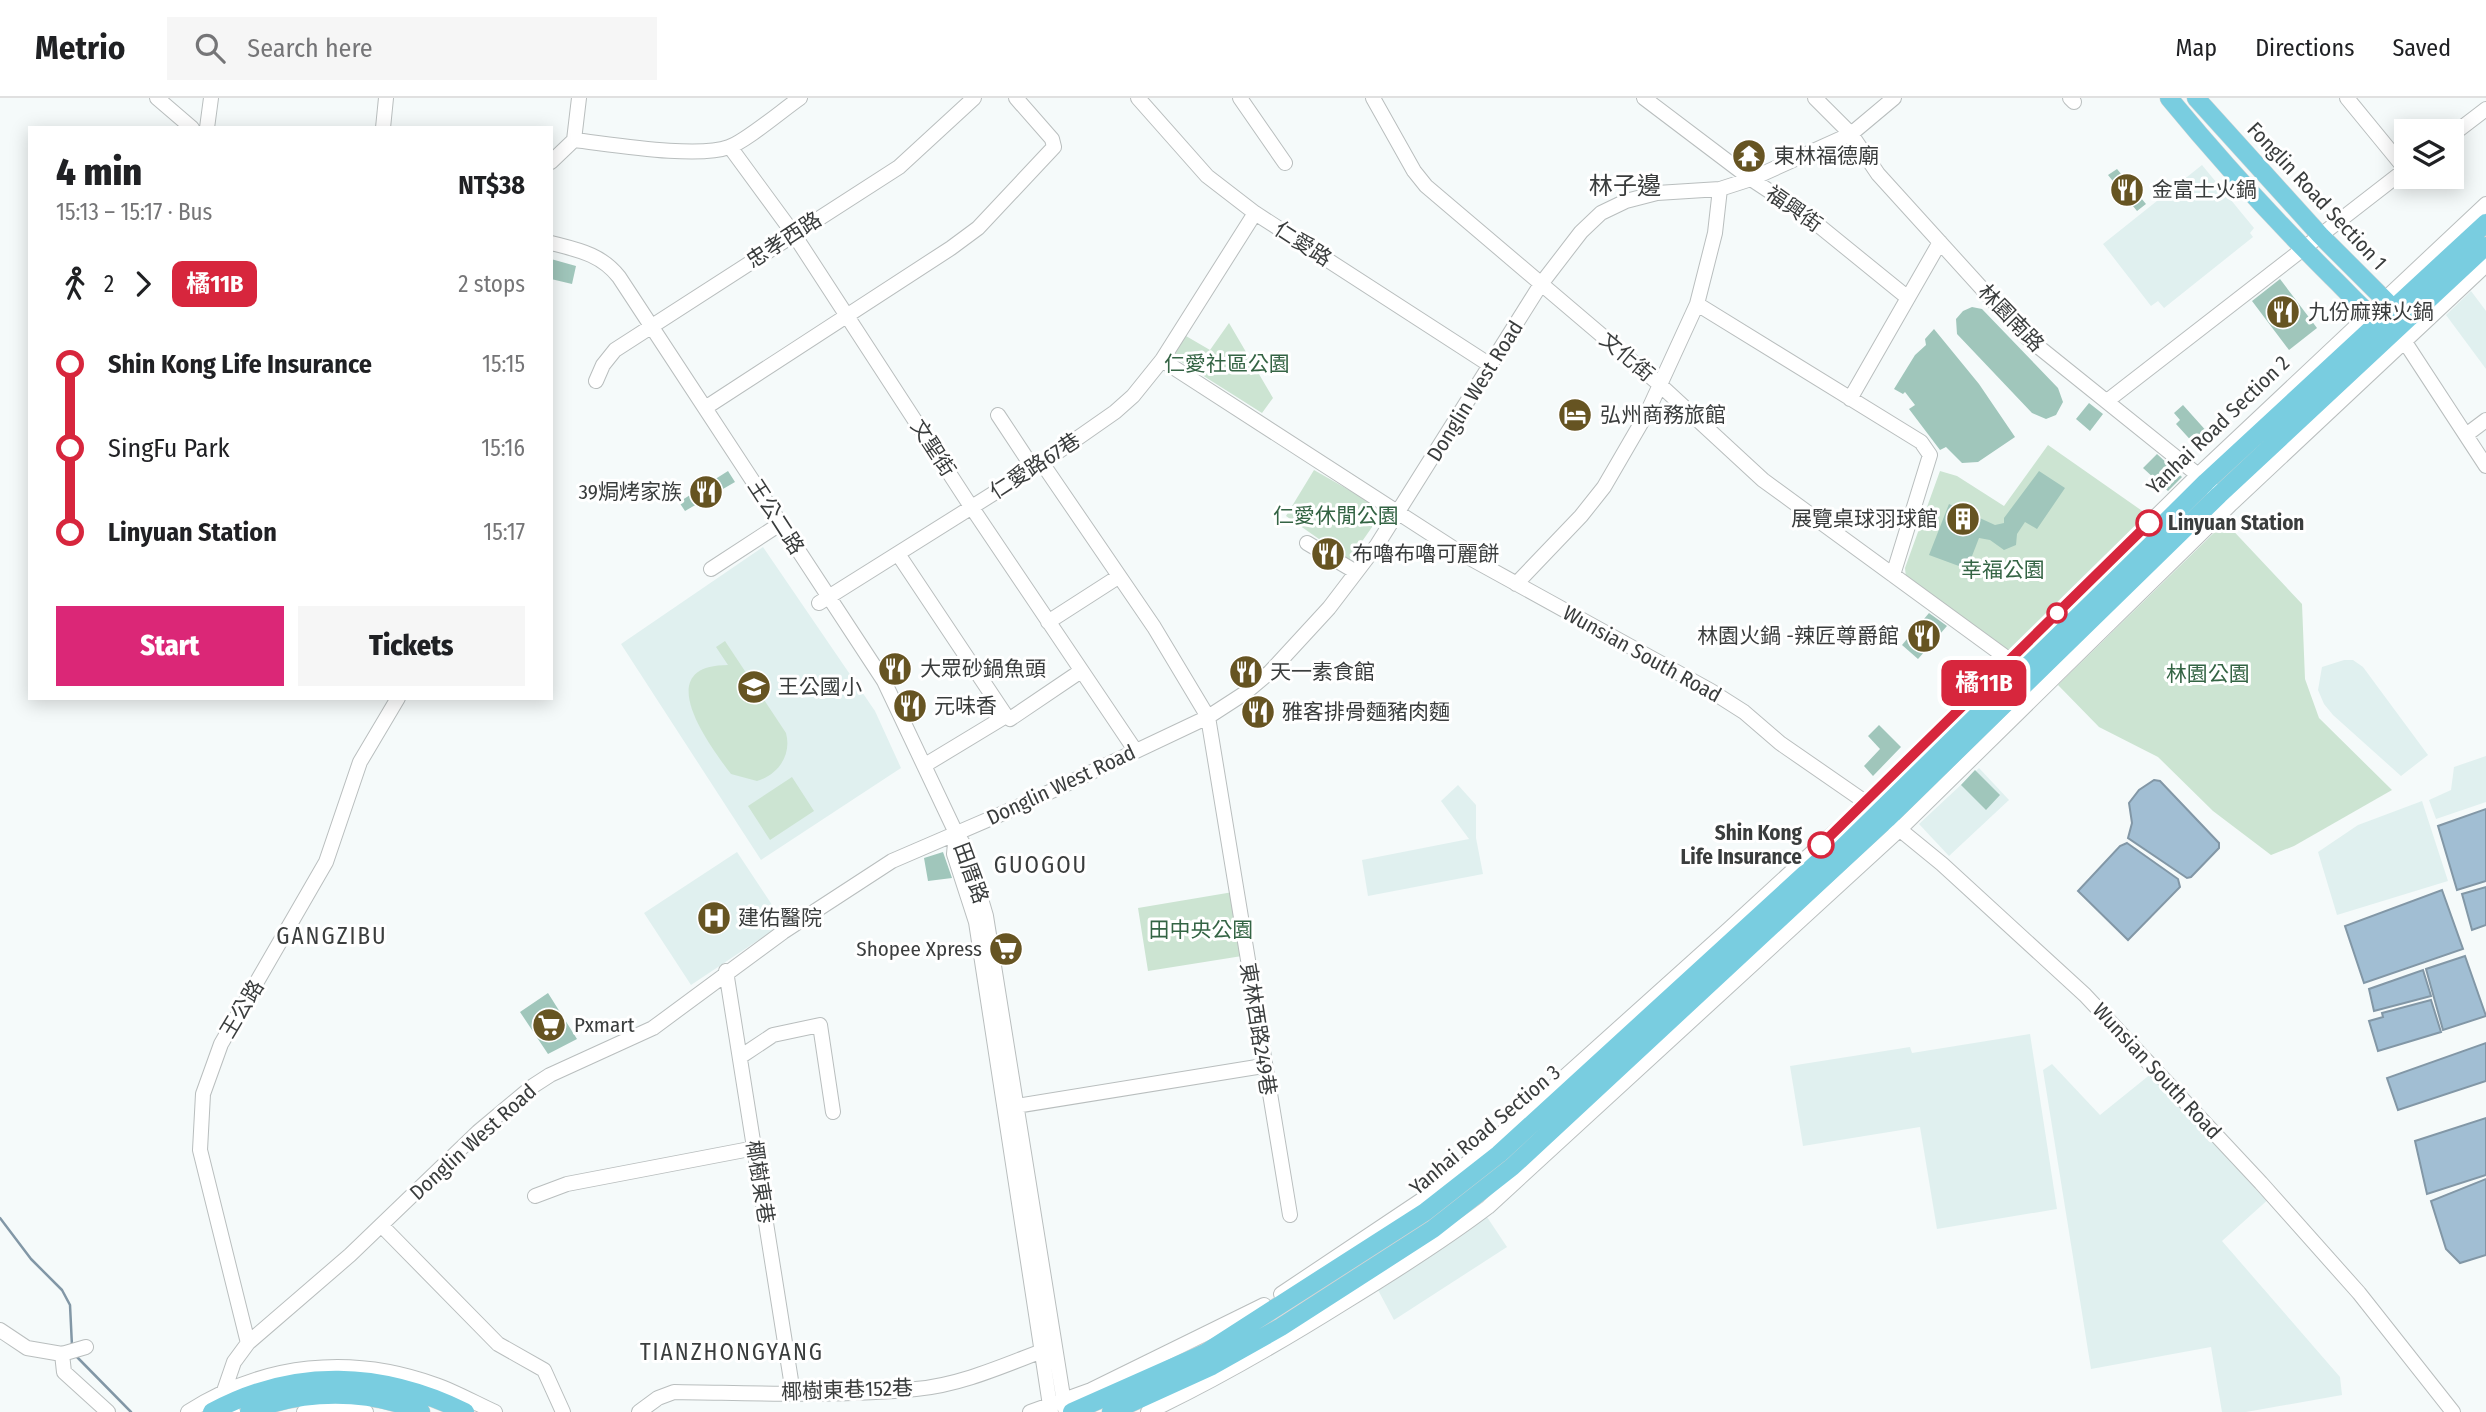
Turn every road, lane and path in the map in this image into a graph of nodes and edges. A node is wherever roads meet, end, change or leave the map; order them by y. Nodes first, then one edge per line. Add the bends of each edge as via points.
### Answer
1 (157, 98) edge
2 (211, 98) edge
3 (386, 98) edge
4 (579, 98) edge
5 (800, 98) edge
6 (974, 98) edge
7 (1016, 98) edge
8 (1138, 98) edge
9 (1240, 98) edge
10 (1373, 98) edge
11 (1644, 98) edge
12 (1815, 98) edge
13 (1894, 98) edge
14 (2169, 98) edge
15 (2196, 98) edge
16 (2347, 98) edge
17 (2486, 109) edge
18 (384, 121) edge
19 (183, 125) edge
20 (207, 126) edge
21 (2464, 126) edge
22 (1851, 134) junction
23 (574, 140) junction
24 (730, 147) junction
25 (2394, 155) edge
26 (553, 160) edge
27 (1285, 163) dead end
28 (1751, 179) junction
29 (2394, 179) edge
30 (1720, 189) junction
31 (2486, 204) edge
32 (1255, 213) junction
33 (2486, 223) edge
34 (793, 233) junction
35 (2320, 235) junction
36 (1940, 242) junction
37 (553, 244) edge
38 (2486, 246) edge
39 (2303, 248) junction
40 (2486, 265) edge
41 (1541, 284) junction
42 (1908, 298) junction
43 (1697, 304) junction
44 (2388, 304) junction
45 (846, 315) junction
46 (2374, 317) junction
47 (652, 326) junction
48 (2401, 336) junction
49 (1162, 360) junction
50 (1490, 365) junction
51 (596, 381) dead end
52 (1658, 384) junction
53 (1850, 399) junction
54 (2107, 401) junction
55 (705, 408) junction
56 (998, 415) dead end
57 (2486, 420) edge
58 (2466, 435) junction
59 (1038, 465) junction
60 (2486, 466) edge
61 (2213, 489) junction
62 (971, 508) junction
63 (1400, 512) junction
64 (780, 524) junction
65 (1307, 542) dead end
66 (898, 554) junction
67 (711, 569) dead end
68 (1356, 572) junction
69 (1893, 575) junction
70 (1118, 577) junction
71 (1516, 584) junction
72 (824, 600) junction
73 (1048, 622) junction
74 (1081, 671) junction
75 (2027, 672) junction
76 (397, 700) edge
77 (1006, 716) junction
78 (1208, 717) junction
79 (1135, 750) junction
80 (925, 765) junction
81 (1882, 815) junction
82 (956, 833) junction
83 (1719, 965) junction
84 (726, 971) junction
85 (740, 1057) junction
86 (1263, 1066) junction
87 (1011, 1107) junction
88 (833, 1112) dead end
89 (755, 1148) junction
90 (535, 1196) dead end
91 (1432, 1199) junction
92 (1290, 1215) dead end
93 (1452, 1225) junction
94 (382, 1226) junction
95 (0, 1330) edge
96 (1283, 1333) junction
97 (248, 1343) junction
98 (83, 1348) dead end
99 (1048, 1349) junction
100 (62, 1353) junction
101 (793, 1393) junction
102 (229, 1402) edge
103 (1060, 1408) edge
104 (108, 1412) edge
105 (188, 1412) edge
106 (212, 1412) edge
107 (249, 1412) edge
108 (304, 1412) edge
109 (366, 1412) edge
110 (421, 1412) edge
111 (465, 1412) edge
112 (495, 1412) edge
113 (563, 1412) edge
114 (639, 1412) edge
115 (1030, 1412) edge
116 (1111, 1412) edge
117 (1148, 1412) edge
118 (2453, 1412) edge

1 - 19 street
2 - 20 street
3 - 18 street
4 - 23 street
5 - 24 street
6 - 34 street, 忠孝西路 via 899,167
7 - 45 street via 1052,139 1054,147 1047,157 978,228
8 - 32 street, 仁愛路 via 1207,176
9 - 27 street
10 - 41 street, 文化街 via 1413,172
11 - 28 street, 福興街
12 - 22 street, 林園南路
13 - 22 street, Donglin West Road
14 - 39 main road, Fonglin Road Section 1
15 - 35 main road, Fonglin Road Section 1
16 - 25 street
17 - 21 street
22 - 28 street, Donglin West Road
22 - 36 street, 林園南路 via 1878,174
23 - 24 street via 656,149
23 - 26 street
24 - 34 street, 文聖街
28 - 30 street, Donglin West Road
28 - 42 street, 福興街 via 1807,216
29 - 35 street
30 - 41 street, Donglin West Road via 1657,193 1601,213
30 - 43 street via 1715,233
31 - 44 street, Yanhai Road Section 2
32 - 49 street, 仁愛路67巷
32 - 50 street, 仁愛路
33 - 44 main road, Yanhai Road Section 2
34 - 45 street, 文聖街
34 - 47 street, 忠孝西路
35 - 39 street
35 - 44 main road, Fonglin Road Section 1
36 - 42 street
36 - 54 street, 林園南路 via 2025,336
37 - 47 street, 王公二路 via 609,264
38 - 48 main road, Yanhai Road Section 2
39 - 46 main road, Fonglin Road Section 1
39 - 54 street
40 - 48 street, Yanhai Road Section 2
41 - 50 street, Donglin West Road
41 - 52 street, 文化街
42 - 53 street
43 - 52 street
43 - 53 street
44 - 46 main road, Yanhai Road Section 2
44 - 48 main road
45 - 55 street
45 - 62 street, 文聖街
46 - 48 main road
46 - 61 main road, Yanhai Road Section 2
47 - 51 street, 忠孝西路 via 615,350
47 - 55 street, 王公二路
48 - 58 street
48 - 61 main road, Yanhai Road Section 2
49 - 59 street, 仁愛路67巷 via 1115,412
49 - 63 street, Wunsian South Road
50 - 63 street, Donglin West Road
52 - 69 street, 文化街 via 1763,480
52 - 71 street via 1647,413 1604,487
53 - 69 street via 1921,442 1930,455
54 - 61 street, 林園南路
55 - 64 street, 王公二路
56 - 59 street
57 - 58 street
58 - 60 street
59 - 62 street, 仁愛路67巷
59 - 70 street
61 - 75 main road, Yanhai Road Section 2
61 - 75 street, Yanhai Road Section 2
62 - 66 street, 仁愛路67巷
62 - 73 street, 文聖街
63 - 68 street, Donglin West Road
63 - 71 street, Wunsian South Road
64 - 67 street
64 - 72 street, 王公二路
65 - 68 street
66 - 72 street, 仁愛路67巷
66 - 77 street
68 - 78 street, Donglin West Road via 1270,673
69 - 75 street, 文化街
70 - 73 street
70 - 78 street
71 - 81 street, Wunsian South Road via 1711,691
72 - 80 street, 王公二路 via 884,681
73 - 74 street, 文聖街
74 - 77 street via 1010,719
74 - 79 street, 文聖街
75 - 81 main road, Yanhai Road Section 2
75 - 81 street, Yanhai Road Section 2
76 - 97 street, 王公路 via 360,762 326,862 221,1044 203,1094 202,1161
77 - 80 street
78 - 79 street, Donglin West Road
78 - 86 street, 東林西路249巷
79 - 82 street, Donglin West Road
80 - 82 street, 王公二路
81 - 83 main road, Yanhai Road Section 3
81 - 83 street, Yanhai Road Section 3
81 - 118 street, Wunsian South Road via 1940,861 2085,995 2261,1183 2393,1334
82 - 84 street, Donglin West Road via 892,861
82 - 87 street, 田厝路 via 954,854 975,917
83 - 91 main road, Yanhai Road Section 3
83 - 93 main road, Yanhai Road Section 3 via 1517,1172
84 - 85 street, 椰樹東巷
84 - 94 street, Donglin West Road via 653,1028 533,1086 478,1132
85 - 88 street via 774,1035 820,1025
85 - 89 street, 椰樹東巷
86 - 87 street
86 - 92 street, 東林西路249巷
87 - 99 street, 田厝路
89 - 90 street via 568,1184
89 - 101 street, 椰樹東巷
91 - 93 street
91 - 103 main road, Yanhai Road Section 3 via 1205,1353
93 - 96 main road, Yanhai Road Section 3
94 - 97 street, Donglin West Road
94 - 113 street via 498,1344 544,1370
95 - 100 street via 27,1348
96 - 116 main road, Yanhai Road Section 3
96 - 117 street, Yanhai Road Section 3 via 1209,1383
97 - 102 street, Donglin West Road via 234,1362
98 - 100 street
99 - 101 street, 椰樹東巷152巷 via 957,1381 917,1389
99 - 103 street, 田厝路
100 - 104 street via 64,1372
101 - 114 street, 椰樹東巷152巷 via 674,1392
102 - 105 street
102 - 106 main road
102 - 111 main road via 291,1385 349,1379 415,1390
102 - 112 street via 257,1378 319,1366 352,1366 409,1376
103 - 115 street
107 - 110 main road via 325,1395 378,1399
108 - 109 street

